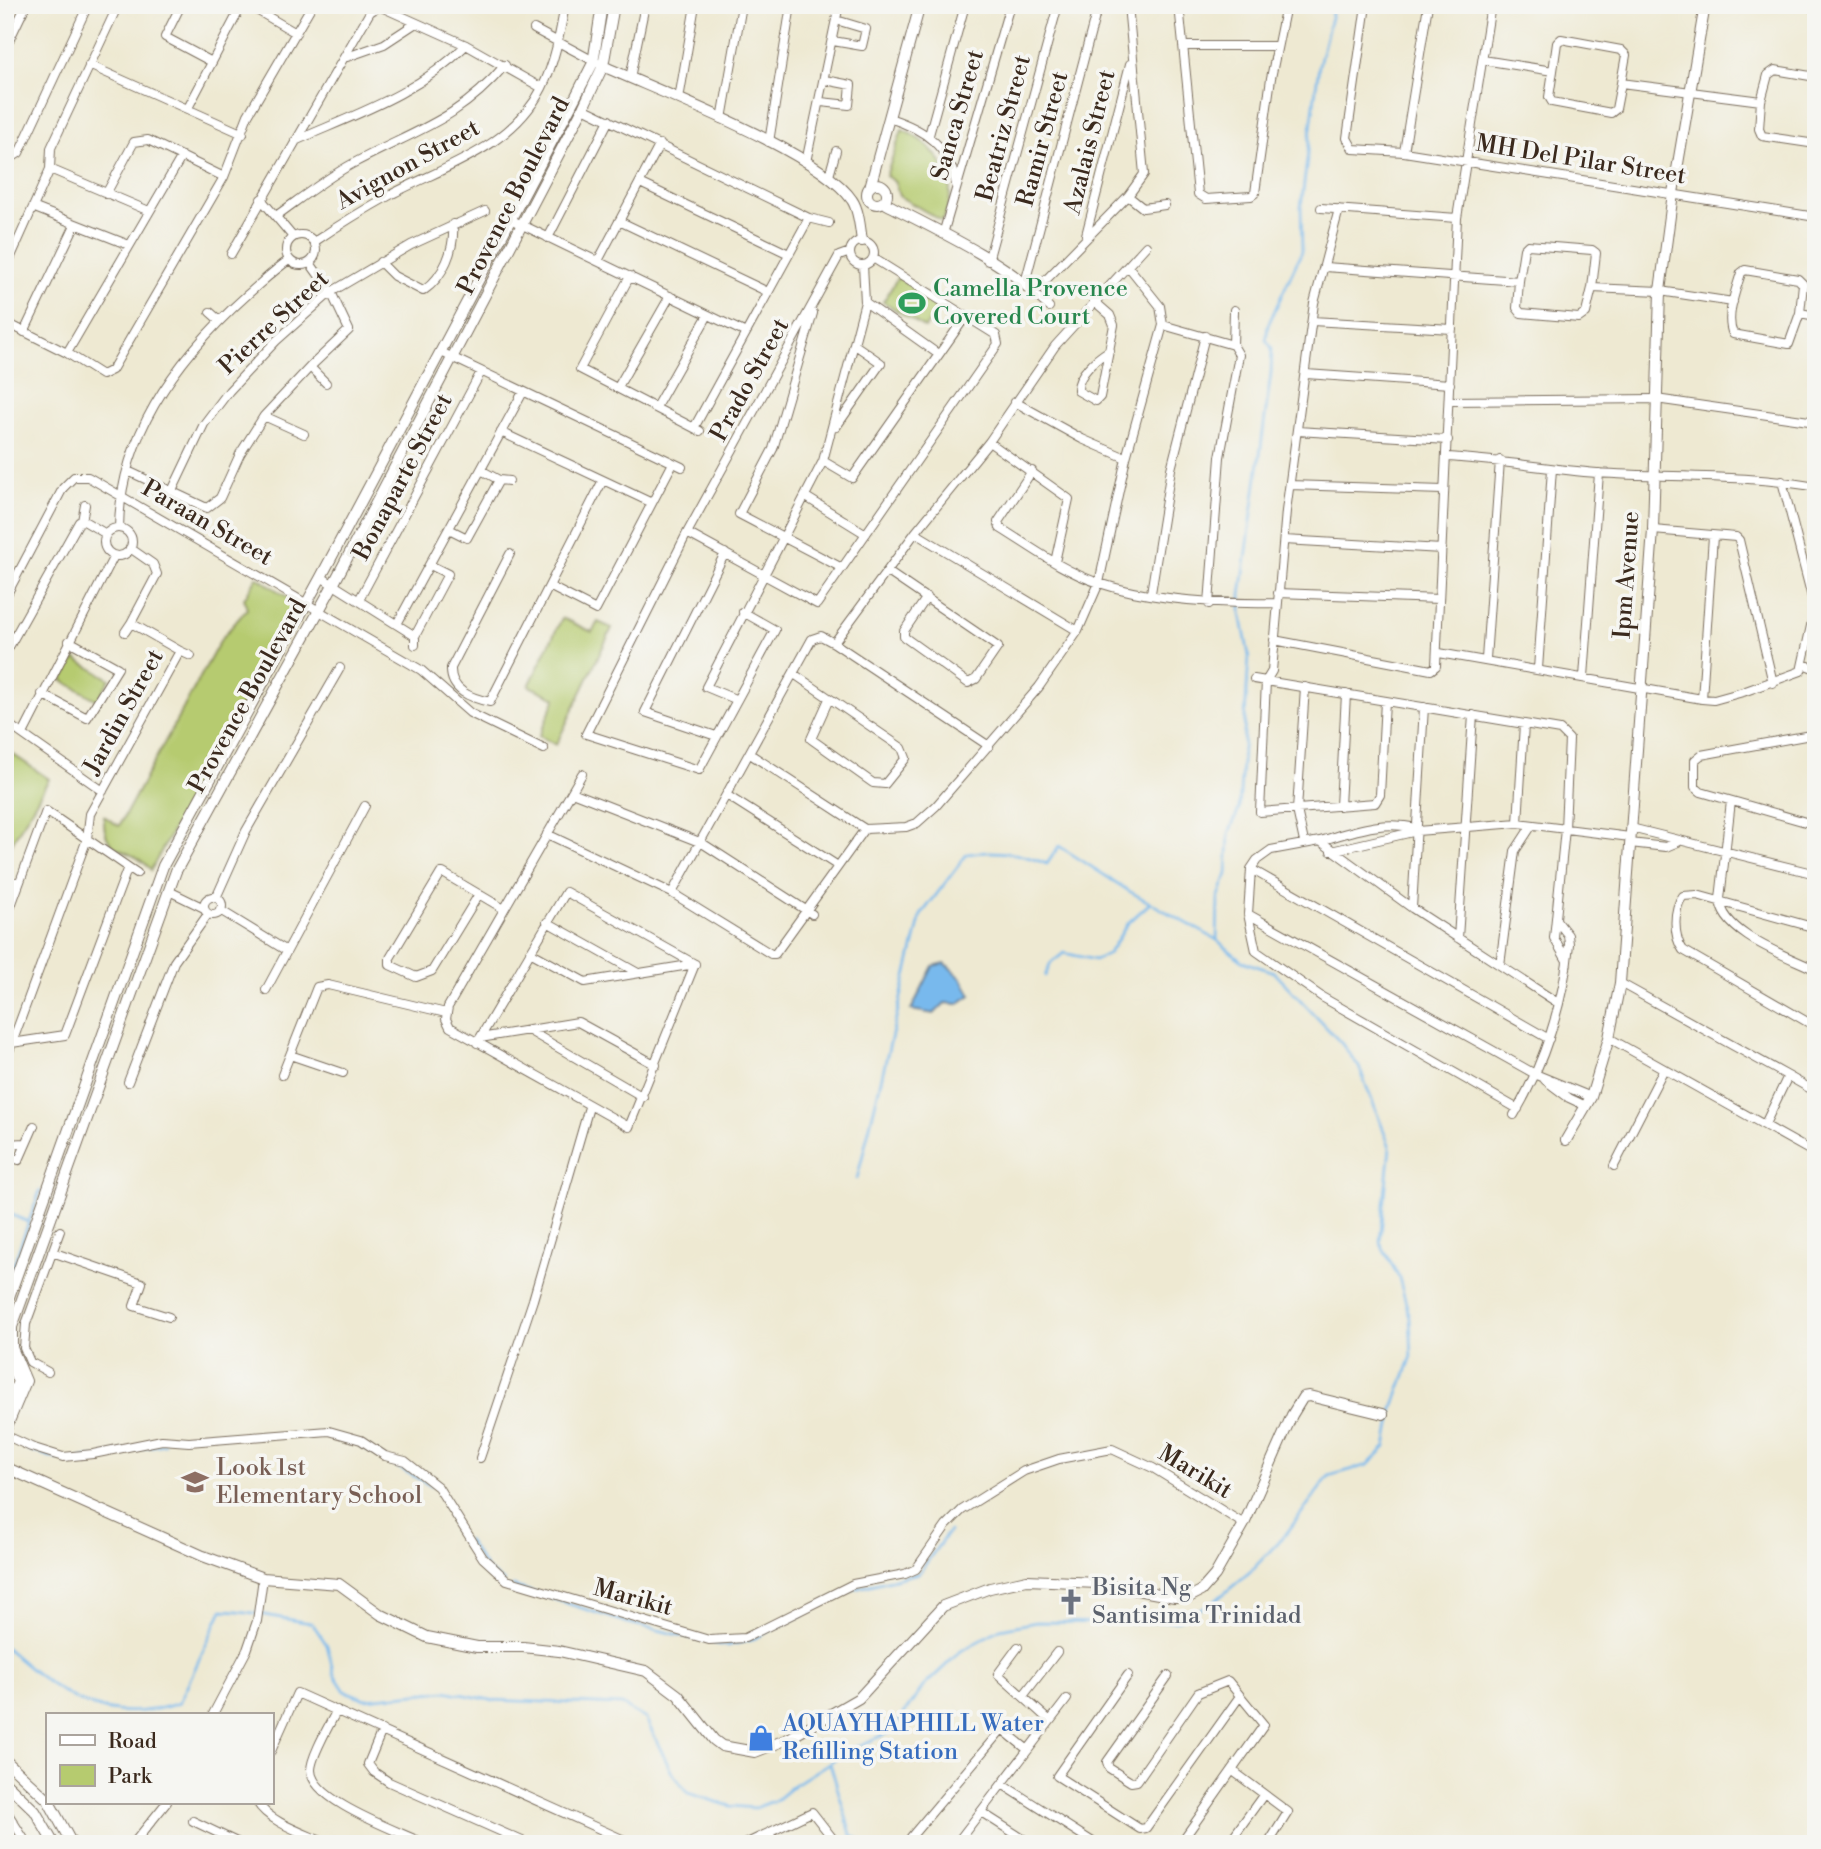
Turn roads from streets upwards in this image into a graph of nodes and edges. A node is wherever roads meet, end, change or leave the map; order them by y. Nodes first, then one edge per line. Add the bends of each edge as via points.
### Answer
1 (26, 5) edge
2 (88, 5) edge
3 (118, 5) edge
4 (181, 5) edge
5 (242, 5) edge
6 (248, 5) edge
7 (312, 5) edge
8 (565, 5) edge
9 (602, 5) edge
10 (614, 5) edge
11 (645, 5) edge
12 (695, 5) edge
13 (742, 5) edge
14 (791, 5) edge
15 (839, 5) edge
16 (920, 5) edge
17 (965, 5) edge
18 (1010, 5) edge
19 (1058, 5) edge
20 (1098, 5) edge
21 (1128, 5) edge
22 (1179, 5) edge
23 (1286, 5) edge
24 (1366, 5) edge
25 (1428, 5) edge
26 (1491, 5) edge
27 (1705, 5) edge
28 (1801, 5) edge
29 (1816, 7) edge
30 (836, 20) junction
31 (416, 23) junction
32 (534, 29) dead end
33 (296, 33) junction
34 (8, 35) edge
35 (833, 41) junction
36 (558, 43) junction
37 (466, 45) junction
38 (1183, 46) junction
39 (1277, 46) junction
40 (5, 48) edge
41 (346, 57) junction
42 (1132, 58) junction
43 (1483, 60) junction
44 (212, 62) junction
45 (598, 64) junction
46 (89, 65) junction
47 (505, 65) junction
48 (1553, 71) junction
49 (1816, 77) edge
50 (630, 78) junction
51 (825, 80) junction
52 (1621, 83) junction
53 (542, 88) junction
54 (1689, 91) junction
55 (679, 99) junction
56 (821, 102) junction
57 (1761, 102) junction
58 (188, 108) junction
59 (583, 108) junction
60 (889, 118) junction
61 (722, 119) junction
62 (609, 120) junction
63 (243, 134) junction
64 (929, 135) junction
65 (295, 141) junction
66 (769, 142) junction
67 (660, 144) junction
68 (1816, 144) edge
69 (836, 151) dead end
70 (1404, 152) junction
71 (5, 155) edge
72 (182, 156) junction
73 (806, 162) junction
74 (1465, 162) junction
75 (50, 169) junction
76 (828, 176) junction
77 (224, 177) junction
78 (640, 183) junction
79 (956, 187) junction
80 (869, 193) junction
81 (1673, 193) junction
82 (106, 194) junction
83 (1128, 196) junction
84 (261, 199) junction
85 (883, 202) junction
86 (855, 205) junction
87 (1165, 205) dead end
88 (35, 208) junction
89 (1321, 208) dead end
90 (1339, 209) junction
91 (149, 211) junction
92 (485, 211) dead end
93 (276, 216) junction
94 (1816, 216) edge
95 (809, 218) junction
96 (1457, 218) junction
97 (510, 219) junction
98 (619, 221) junction
99 (829, 223) dead end
100 (453, 224) junction
101 (75, 225) junction
102 (523, 225) junction
103 (943, 234) junction
104 (1086, 236) junction
105 (293, 237) junction
106 (548, 238) junction
107 (862, 241) junction
108 (314, 242) junction
109 (128, 245) junction
110 (1146, 246) dead end
111 (850, 252) junction
112 (231, 254) dead end
113 (789, 254) junction
114 (873, 258) junction
115 (289, 260) junction
116 (598, 261) junction
117 (988, 261) junction
118 (380, 262) junction
119 (310, 263) junction
120 (863, 265) junction
121 (1128, 266) junction
122 (1325, 267) junction
123 (5, 270) edge
124 (1454, 275) junction
125 (630, 276) junction
126 (1519, 281) junction
127 (1025, 283) junction
128 (1592, 288) junction
129 (1660, 291) junction
130 (331, 292) junction
131 (768, 292) junction
132 (1033, 293) junction
133 (670, 296) junction
134 (818, 296) junction
135 (1094, 301) junction
136 (865, 302) junction
137 (1733, 302) junction
138 (1049, 307) dead end
139 (1234, 310) dead end
140 (210, 312) dead end
141 (1800, 313) junction
142 (708, 315) junction
143 (966, 316) junction
144 (1816, 316) edge
145 (219, 320) junction
146 (1312, 321) junction
147 (5, 322) edge
148 (1163, 325) junction
149 (1452, 329) junction
150 (24, 332) junction
151 (746, 333) junction
152 (1205, 336) junction
153 (855, 345) junction
154 (1233, 345) junction
155 (1110, 350) junction
156 (441, 352) junction
157 (67, 353) junction
158 (938, 354) junction
159 (453, 359) junction
160 (310, 367) junction
161 (481, 372) junction
162 (1306, 374) junction
163 (326, 383) dead end
164 (1450, 384) junction
165 (618, 387) junction
166 (523, 392) junction
167 (1656, 399) junction
168 (1449, 401) junction
169 (1015, 402) junction
170 (656, 407) junction
171 (264, 416) junction
172 (1816, 422) edge
173 (1297, 431) junction
174 (501, 432) junction
175 (832, 432) junction
176 (304, 434) dead end
177 (1448, 440) junction
178 (989, 442) junction
179 (122, 443) dead end
180 (133, 448) junction
181 (1448, 457) junction
182 (1126, 458) junction
183 (1500, 460) junction
184 (823, 461) junction
185 (673, 463) junction
186 (682, 467) dead end
187 (1552, 469) junction
188 (481, 470) junction
189 (128, 471) junction
190 (1032, 471) junction
191 (1599, 473) junction
192 (1654, 474) junction
193 (499, 480) junction
194 (603, 480) junction
195 (509, 481) dead end
196 (1782, 481) junction
197 (1290, 485) junction
198 (1816, 487) edge
199 (1443, 490) junction
200 (172, 491) junction
201 (121, 495) junction
202 (806, 498) junction
203 (652, 503) junction
204 (85, 505) dead end
205 (82, 521) junction
206 (119, 528) junction
207 (449, 529) junction
208 (1653, 530) junction
209 (687, 533) junction
210 (915, 533) junction
211 (106, 534) junction
212 (866, 534) junction
213 (784, 536) junction
214 (1713, 537) junction
215 (1283, 540) junction
216 (130, 548) junction
217 (1442, 549) junction
218 (725, 553) junction
219 (510, 554) dead end
220 (114, 555) junction
221 (1055, 562) junction
222 (430, 565) junction
223 (842, 568) junction
224 (888, 572) junction
225 (763, 573) junction
226 (448, 574) junction
227 (321, 577) junction
228 (457, 578) dead end
229 (1099, 583) junction
230 (334, 584) junction
231 (549, 586) junction
232 (1151, 593) junction
233 (1278, 593) junction
234 (927, 597) junction
235 (5, 598) edge
236 (1438, 599) junction
237 (359, 600) junction
238 (307, 602) junction
239 (1276, 603) junction
240 (1209, 604) junction
241 (1815, 604) edge
242 (320, 609) junction
243 (743, 612) junction
244 (131, 623) junction
245 (397, 624) junction
246 (1078, 631) junction
247 (125, 632) dead end
248 (1274, 640) junction
249 (69, 641) junction
250 (834, 643) junction
251 (180, 650) junction
252 (1438, 653) junction
253 (5, 654) edge
254 (191, 656) dead end
255 (1486, 659) junction
256 (1803, 664) junction
257 (340, 668) dead end
258 (1538, 668) junction
259 (1816, 669) edge
260 (794, 674) junction
261 (1584, 677) junction
262 (1254, 679) dead end
263 (1266, 681) junction
264 (1773, 683) junction
265 (1305, 687) junction
266 (1641, 690) junction
267 (42, 694) junction
268 (1346, 694) junction
269 (735, 699) junction
270 (829, 699) junction
271 (1702, 699) junction
272 (1385, 701) junction
273 (1424, 707) junction
274 (1473, 715) junction
275 (5, 722) edge
276 (1524, 724) junction
277 (23, 734) junction
278 (1816, 734) edge
279 (716, 736) junction
280 (989, 746) junction
281 (544, 749) dead end
282 (750, 754) junction
283 (582, 774) dead end
284 (103, 791) junction
285 (572, 792) junction
286 (727, 796) junction
287 (1731, 802) junction
288 (365, 806) dead end
289 (1340, 806) junction
290 (1297, 810) junction
291 (1518, 823) junction
292 (1532, 824) junction
293 (1816, 825) edge
294 (1465, 828) junction
295 (865, 829) junction
296 (1566, 829) junction
297 (1417, 830) junction
298 (547, 834) junction
299 (1630, 836) junction
300 (87, 839) junction
301 (1320, 841) junction
302 (1304, 842) junction
303 (1678, 842) junction
304 (702, 843) junction
305 (1331, 851) junction
306 (1725, 851) junction
307 (163, 866) junction
308 (838, 866) junction
309 (128, 867) junction
310 (25, 868) junction
311 (1251, 869) junction
312 (176, 871) junction
313 (137, 873) dead end
314 (1816, 874) edge
315 (169, 891) junction
316 (673, 893) junction
317 (479, 894) junction
318 (216, 898) junction
319 (1720, 899) junction
320 (5, 901) edge
321 (1412, 908) junction
322 (504, 909) junction
323 (220, 910) junction
324 (206, 911) junction
325 (809, 912) junction
326 (1248, 914) junction
327 (1557, 921) junction
328 (5, 922) edge
329 (547, 922) junction
330 (1816, 928) edge
331 (1458, 938) junction
332 (287, 951) junction
333 (530, 952) junction
334 (1566, 959) junction
335 (695, 964) junction
336 (1500, 965) junction
337 (1816, 970) edge
338 (638, 973) junction
339 (1620, 982) junction
340 (266, 990) dead end
341 (1558, 1003) junction
342 (446, 1013) junction
343 (1816, 1027) edge
344 (528, 1030) junction
345 (1609, 1038) junction
346 (479, 1040) junction
347 (1549, 1040) junction
348 (9, 1043) edge
349 (290, 1055) junction
350 (5, 1062) edge
351 (656, 1065) junction
352 (1664, 1069) junction
353 (343, 1073) dead end
354 (282, 1075) dead end
355 (1539, 1076) junction
356 (1788, 1076) junction
357 (128, 1082) dead end
358 (1816, 1092) edge
359 (643, 1097) junction
360 (1589, 1102) junction
361 (589, 1107) junction
362 (1765, 1124) junction
363 (34, 1126) dead end
364 (1566, 1140) dead end
365 (26, 1143) junction
366 (5, 1144) edge
367 (1816, 1154) edge
368 (5, 1155) edge
369 (1614, 1166) dead end
370 (60, 1231) dead end
371 (52, 1252) junction
372 (161, 1302) dead end
373 (5, 1308) edge
374 (158, 1313) junction
375 (169, 1317) dead end
376 (5, 1350) edge
377 (36, 1368) junction
378 (48, 1372) dead end
379 (26, 1381) junction
380 (5, 1409) edge
381 (1383, 1415) dead end
382 (5, 1433) edge
383 (480, 1458) dead end
384 (5, 1467) edge
385 (1244, 1524) junction
386 (263, 1578) junction
387 (1018, 1647) dead end
388 (1057, 1652) dead end
389 (1128, 1675) dead end
390 (1168, 1676) dead end
391 (1023, 1696) junction
392 (1240, 1696) junction
393 (1067, 1699) dead end
394 (337, 1710) junction
395 (214, 1713) edge
396 (1050, 1721) junction
397 (382, 1730) junction
398 (273, 1747) edge
399 (1028, 1751) junction
400 (5, 1760) edge
401 (1233, 1771) junction
402 (5, 1782) edge
403 (1002, 1784) junction
404 (1264, 1794) junction
405 (46, 1798) edge
406 (50, 1804) edge
407 (165, 1804) edge
408 (258, 1804) edge
409 (981, 1812) junction
410 (7, 1816) edge
411 (193, 1821) dead end
412 (764, 1835) junction
413 (618, 1841) edge
414 (832, 1842) edge
415 (960, 1843) edge
416 (27, 1844) edge
417 (54, 1844) edge
418 (72, 1844) edge
419 (133, 1844) edge
420 (241, 1844) edge
421 (328, 1844) edge
422 (425, 1844) edge
423 (529, 1844) edge
424 (633, 1844) edge
425 (745, 1844) edge
426 (786, 1844) edge
427 (916, 1844) edge
428 (1031, 1844) edge
429 (1096, 1844) edge
430 (1180, 1844) edge
431 (1228, 1844) edge
432 (1268, 1844) edge

1 - 34 street
2 - 71 street via 19,153 12,158
3 - 46 street
4 - 44 street via 165,37
5 - 44 street
6 - 33 street
7 - 33 street
8 - 36 street, Avignon Street
9 - 45 street, Provence Boulevard
10 - 45 street, Provence Boulevard
11 - 50 street
12 - 55 street
13 - 61 street
14 - 66 street
15 - 30 street
16 - 60 street
17 - 64 street
18 - 79 street, Sanca Street
19 - 117 street, Beatriz Street
20 - 127 street, Ramir Street
21 - 42 street
22 - 38 street
23 - 39 street
24 - 70 street, MH Del Pilar Street via 1347,138 1353,149
25 - 70 street
26 - 43 street
27 - 54 street, Ipm Avenue
28 - 29 street
30 - 35 street
30 - 35 street via 866,29 860,47
31 - 37 street
31 - 41 street via 384,44
31 - 41 street via 379,6 370,12
32 - 36 street
33 - 63 street via 248,115
34 - 40 street
35 - 51 street
36 - 45 street
36 - 53 street, Avignon Street
37 - 47 street
37 - 65 street via 433,76 409,90
38 - 39 street
38 - 39 street via 1198,194 1206,199 1255,193
41 - 65 street
42 - 83 street via 1144,174
42 - 104 street, Azalais Street
43 - 48 street
43 - 74 street
44 - 58 street
45 - 50 street
45 - 59 street, Provence Boulevard
45 - 97 street, Provence Boulevard
46 - 58 street
46 - 75 street via 51,148
47 - 53 street
47 - 93 street via 464,106 430,128 353,164
48 - 52 street via 1552,102 1611,113
48 - 52 street via 1561,39 1597,45 1626,55
49 - 57 street via 1775,70 1768,75
50 - 55 street
51 - 56 street
51 - 56 street via 851,85 849,106
52 - 54 street
53 - 108 street, Avignon Street via 492,143 382,200
54 - 57 street
54 - 81 street, Ipm Avenue
55 - 61 street
56 - 73 street
57 - 68 street via 1762,136
58 - 63 street
59 - 62 street
59 - 102 street, Provence Boulevard
60 - 64 street
60 - 80 street
61 - 66 street
62 - 67 street
62 - 106 street
63 - 77 street
64 - 79 street via 953,167
65 - 84 street
66 - 73 street
67 - 78 street
67 - 95 street
69 - 76 street
70 - 74 street, MH Del Pilar Street
72 - 77 street
72 - 82 street via 148,140 134,142
72 - 91 street
73 - 76 street
74 - 81 street, MH Del Pilar Street
74 - 96 street
75 - 82 street
75 - 88 street
76 - 86 street
77 - 157 street via 112,370 102,375
78 - 98 street
78 - 113 street
79 - 103 street, Sanca Street
80 - 85 street via 873,203
80 - 85 street via 879,184 887,194
80 - 86 street
81 - 94 street, MH Del Pilar Street
81 - 129 street, Ipm Avenue
82 - 91 street
83 - 87 street via 1143,208
83 - 104 street
84 - 93 street
84 - 112 street
85 - 103 street
86 - 107 street
88 - 101 street
88 - 123 street
89 - 90 street
90 - 96 street
90 - 122 street
91 - 109 street
92 - 100 street, Pierre Street
93 - 105 street
95 - 99 street
95 - 113 street
96 - 124 street
97 - 102 street
97 - 156 street, Provence Boulevard
98 - 116 street
98 - 131 street
100 - 118 street, Pierre Street
100 - 118 street via 454,240 446,261 434,284 423,290 394,276
101 - 109 street
101 - 150 street
102 - 106 street
102 - 159 street, Provence Boulevard
103 - 117 street
104 - 132 street
105 - 108 street via 304,235
105 - 115 street via 286,248
106 - 116 street
107 - 111 street
107 - 114 street via 872,247
108 - 119 street via 316,255
109 - 157 street
110 - 121 street
111 - 120 street via 852,260
111 - 134 street, Prado Street via 839,256
113 - 131 street
114 - 120 street
114 - 143 street
115 - 119 street via 300,266
115 - 145 street
116 - 125 street
117 - 127 street
118 - 130 street, Pierre Street
119 - 130 street
120 - 136 street
121 - 135 street
121 - 148 street via 1160,306
122 - 124 street
122 - 146 street
124 - 126 street
124 - 149 street
125 - 133 street
125 - 165 street via 580,369
126 - 128 street via 1517,308 1521,313 1579,318 1586,313
126 - 128 street via 1528,245 1592,250 1596,253
127 - 132 street
128 - 129 street
129 - 137 street
129 - 167 street, Ipm Avenue
130 - 160 street via 349,330
130 - 200 street, Pierre Street via 229,391 204,424
131 - 151 street
132 - 138 street
133 - 142 street
133 - 165 street
134 - 209 street, Prado Street
134 - 213 street via 773,449 739,511 740,516
135 - 155 street via 1114,325
135 - 169 street
136 - 153 street
136 - 158 street
137 - 141 street via 1733,334 1789,344
137 - 141 street via 1745,270 1798,279 1803,284
139 - 154 street
140 - 145 street
141 - 144 street
142 - 151 street
142 - 170 street
143 - 158 street
143 - 212 street via 996,335 998,344
145 - 180 street via 165,387
146 - 149 street
146 - 162 street
147 - 150 street
148 - 152 street
148 - 182 street
149 - 164 street
150 - 157 street
151 - 170 street via 697,428
152 - 154 street
152 - 232 street via 1171,469
153 - 175 street
153 - 175 street via 881,363
154 - 240 street via 1239,355 1220,457
155 - 155 street via 1092,362 1078,385 1078,391 1096,401
156 - 159 street
156 - 227 street, Provence Boulevard
158 - 184 street via 852,478
159 - 161 street
159 - 230 street, Provence Boulevard
160 - 163 street
160 - 171 street
161 - 166 street
161 - 237 street, Bonaparte Street
162 - 164 street
162 - 173 street
164 - 168 street
165 - 170 street
166 - 174 street
166 - 185 street
167 - 168 street
167 - 172 street
167 - 192 street, Ipm Avenue
168 - 177 street
169 - 178 street
169 - 182 street
171 - 176 street
171 - 200 street via 215,504 207,508
173 - 177 street
173 - 197 street
174 - 188 street
174 - 194 street
175 - 184 street
177 - 181 street
178 - 190 street
178 - 210 street
179 - 180 street
180 - 189 street
181 - 183 street
181 - 199 street
182 - 229 street
183 - 187 street
183 - 255 street
184 - 202 street
185 - 186 street
185 - 203 street
187 - 191 street
187 - 258 street
188 - 193 street
188 - 207 street
189 - 200 street
189 - 201 street
190 - 221 street via 1069,499
190 - 221 street via 998,522 1000,528
191 - 192 street
191 - 261 street
192 - 196 street
192 - 208 street, Ipm Avenue
193 - 195 street
193 - 207 street via 467,538
194 - 203 street
194 - 231 street
196 - 198 street
196 - 241 street
197 - 199 street
197 - 215 street
199 - 217 street
201 - 206 street
201 - 235 street, Paraan Street via 88,477 70,480
201 - 238 street, Paraan Street
202 - 212 street
202 - 213 street
203 - 231 street via 596,610
204 - 205 street
205 - 211 street
205 - 253 street
206 - 211 street
206 - 216 street via 128,533
207 - 222 street
208 - 214 street
208 - 266 street, Ipm Avenue
209 - 218 street
209 - 279 street, Prado Street via 586,734 699,770
210 - 224 street
210 - 246 street
211 - 220 street via 105,547
212 - 223 street
213 - 223 street
213 - 225 street
214 - 264 street via 1739,540
214 - 271 street
215 - 217 street
215 - 233 street
216 - 220 street via 123,555
216 - 244 street, Jardin Street via 153,564 157,574
217 - 236 street
218 - 225 street
218 - 279 street via 645,712
219 - 231 street via 451,668 453,682 463,692 490,702
220 - 249 street
221 - 229 street
222 - 226 street
222 - 245 street
223 - 225 street via 817,604
224 - 234 street
224 - 250 street
225 - 243 street
226 - 228 street
226 - 245 street via 415,640
227 - 230 street
227 - 238 street, Provence Boulevard
229 - 232 street
229 - 246 street
230 - 237 street
230 - 242 street, Provence Boulevard
232 - 240 street
233 - 236 street
233 - 239 street
234 - 234 street via 998,647 976,679 968,683 904,637
236 - 252 street
237 - 245 street
238 - 242 street, Paraan Street
238 - 307 street, Provence Boulevard
239 - 240 street
239 - 248 street
241 - 256 street
242 - 281 street, Paraan Street via 421,670 470,713
242 - 312 street, Provence Boulevard
243 - 269 street via 706,687
243 - 269 street via 775,630
244 - 247 street
244 - 251 street, Jardin Street
246 - 280 street
248 - 252 street via 1431,670
248 - 263 street via 1272,671
249 - 267 street
249 - 267 street via 118,668 87,718
250 - 260 street via 821,636 812,639
250 - 280 street
251 - 254 street
251 - 284 street, Jardin Street
252 - 255 street
255 - 258 street
256 - 259 street
256 - 264 street via 1796,676
257 - 318 street via 246,831
258 - 261 street
260 - 270 street
260 - 282 street
261 - 266 street
262 - 263 street
263 - 265 street
263 - 290 street via 1258,810 1263,814
264 - 271 street via 1714,700
265 - 268 street
265 - 290 street
266 - 271 street
266 - 299 street, Ipm Avenue
267 - 277 street
268 - 272 street
268 - 289 street
269 - 279 street
270 - 270 street via 906,753 885,784 873,783 811,740
272 - 273 street
272 - 289 street via 1380,795 1375,803
273 - 274 street
273 - 297 street
274 - 276 street
274 - 294 street
275 - 277 street
276 - 291 street
276 - 296 street via 1560,730 1569,739
277 - 284 street
278 - 287 street via 1701,755 1695,760 1695,787
280 - 295 street via 918,823
282 - 286 street
282 - 295 street
283 - 285 street
284 - 300 street, Jardin Street via 90,814
285 - 298 street
285 - 304 street
286 - 304 street
286 - 308 street
287 - 293 street
287 - 306 street
288 - 332 street
289 - 290 street
290 - 302 street
291 - 292 street
291 - 294 street
292 - 296 street
292 - 336 street via 1515,851
294 - 297 street
294 - 331 street
295 - 308 street
296 - 299 street
296 - 327 street
297 - 301 street via 1395,823 1375,824
297 - 305 street
297 - 321 street
298 - 316 street
298 - 322 street
299 - 303 street via 1667,836
299 - 303 street via 1666,847
299 - 339 street, Ipm Avenue
300 - 309 street
300 - 310 street via 43,809
300 - 348 street
301 - 302 street
301 - 305 street
302 - 311 street via 1271,850
303 - 306 street
304 - 316 street
304 - 325 street
305 - 321 street
306 - 314 street
306 - 319 street
307 - 312 street
307 - 373 street, Provence Boulevard
308 - 325 street
309 - 313 street
309 - 348 street via 65,1035
310 - 320 street
310 - 328 street
311 - 326 street
311 - 347 street
312 - 315 street, Provence Boulevard
315 - 324 street
315 - 379 street, Provence Boulevard via 12,1327 12,1348
316 - 325 street via 771,954
317 - 317 street via 432,971 416,977 390,965 439,874
317 - 322 street
318 - 323 street
318 - 324 street via 207,899
319 - 330 street
319 - 337 street via 1723,915 1736,929
319 - 343 street via 1689,894 1679,900 1676,937 1683,950
321 - 331 street
322 - 342 street
323 - 324 street via 215,914
323 - 332 street
324 - 357 street via 174,962
326 - 355 street
326 - 355 street via 1256,951 1322,997 1516,1112
327 - 334 street via 1568,935
327 - 334 street via 1553,938
329 - 333 street
329 - 335 street via 568,893
329 - 338 street
331 - 336 street
332 - 340 street
333 - 338 street via 585,982
333 - 346 street
334 - 341 street
335 - 338 street
335 - 351 street
336 - 341 street
339 - 345 street, Ipm Avenue
339 - 356 street
341 - 347 street
342 - 346 street via 450,1027
342 - 349 street via 321,985
344 - 346 street
344 - 351 street via 579,1022
344 - 359 street
345 - 352 street
345 - 360 street, Ipm Avenue
346 - 361 street
347 - 355 street
348 - 350 street
349 - 353 street
349 - 354 street
351 - 359 street
352 - 362 street
352 - 369 street
355 - 360 street via 1569,1098
356 - 358 street
356 - 362 street
359 - 361 street via 629,1127
360 - 364 street, Ipm Avenue
361 - 383 street via 533,1300
362 - 367 street
363 - 365 street
365 - 366 street
365 - 368 street via 19,1160
370 - 371 street
371 - 374 street via 142,1283 134,1306
371 - 377 street via 23,1337
372 - 374 street
374 - 375 street
376 - 380 street via 18,1382
377 - 378 street
377 - 379 street
379 - 382 street
381 - 385 street via 1303,1397
382 - 385 street, Marikit via 63,1457 162,1440 190,1442 329,1431 361,1440 385,1456 405,1461 438,1487 483,1558 507,1580 709,1640 745,1639 853,1584 916,1569 946,1526 995,1488 1035,1467 1092,1451 1121,1451
384 - 386 street via 203,1556
385 - 386 street via 1215,1574 1189,1597 1098,1583 1027,1580 943,1606 859,1698 788,1739 755,1752 722,1746 678,1695 646,1671 559,1651 427,1637 380,1614 339,1584
386 - 395 street via 247,1650
387 - 391 street via 997,1672
388 - 391 street
389 - 392 street via 1057,1776 1140,1829 1146,1828
390 - 392 street via 1107,1762 1130,1782 1137,1781 1199,1693 1228,1681
391 - 396 street
392 - 401 street via 1264,1726
393 - 396 street
394 - 397 street
394 - 398 street via 297,1693
394 - 422 street via 310,1767 313,1782 349,1808
396 - 399 street
397 - 413 street
397 - 423 street via 368,1764 374,1772
399 - 403 street
399 - 427 street via 1002,1729 911,1837
400 - 405 street
401 - 404 street
401 - 430 street
402 - 417 street via 35,1811
403 - 409 street
403 - 429 street
404 - 431 street
404 - 432 street via 1288,1812
406 - 418 street
407 - 419 street
408 - 421 street via 282,1822
409 - 415 street
409 - 428 street
410 - 416 street
411 - 420 street
412 - 414 street via 812,1812
412 - 425 street
412 - 426 street
413 - 424 street

